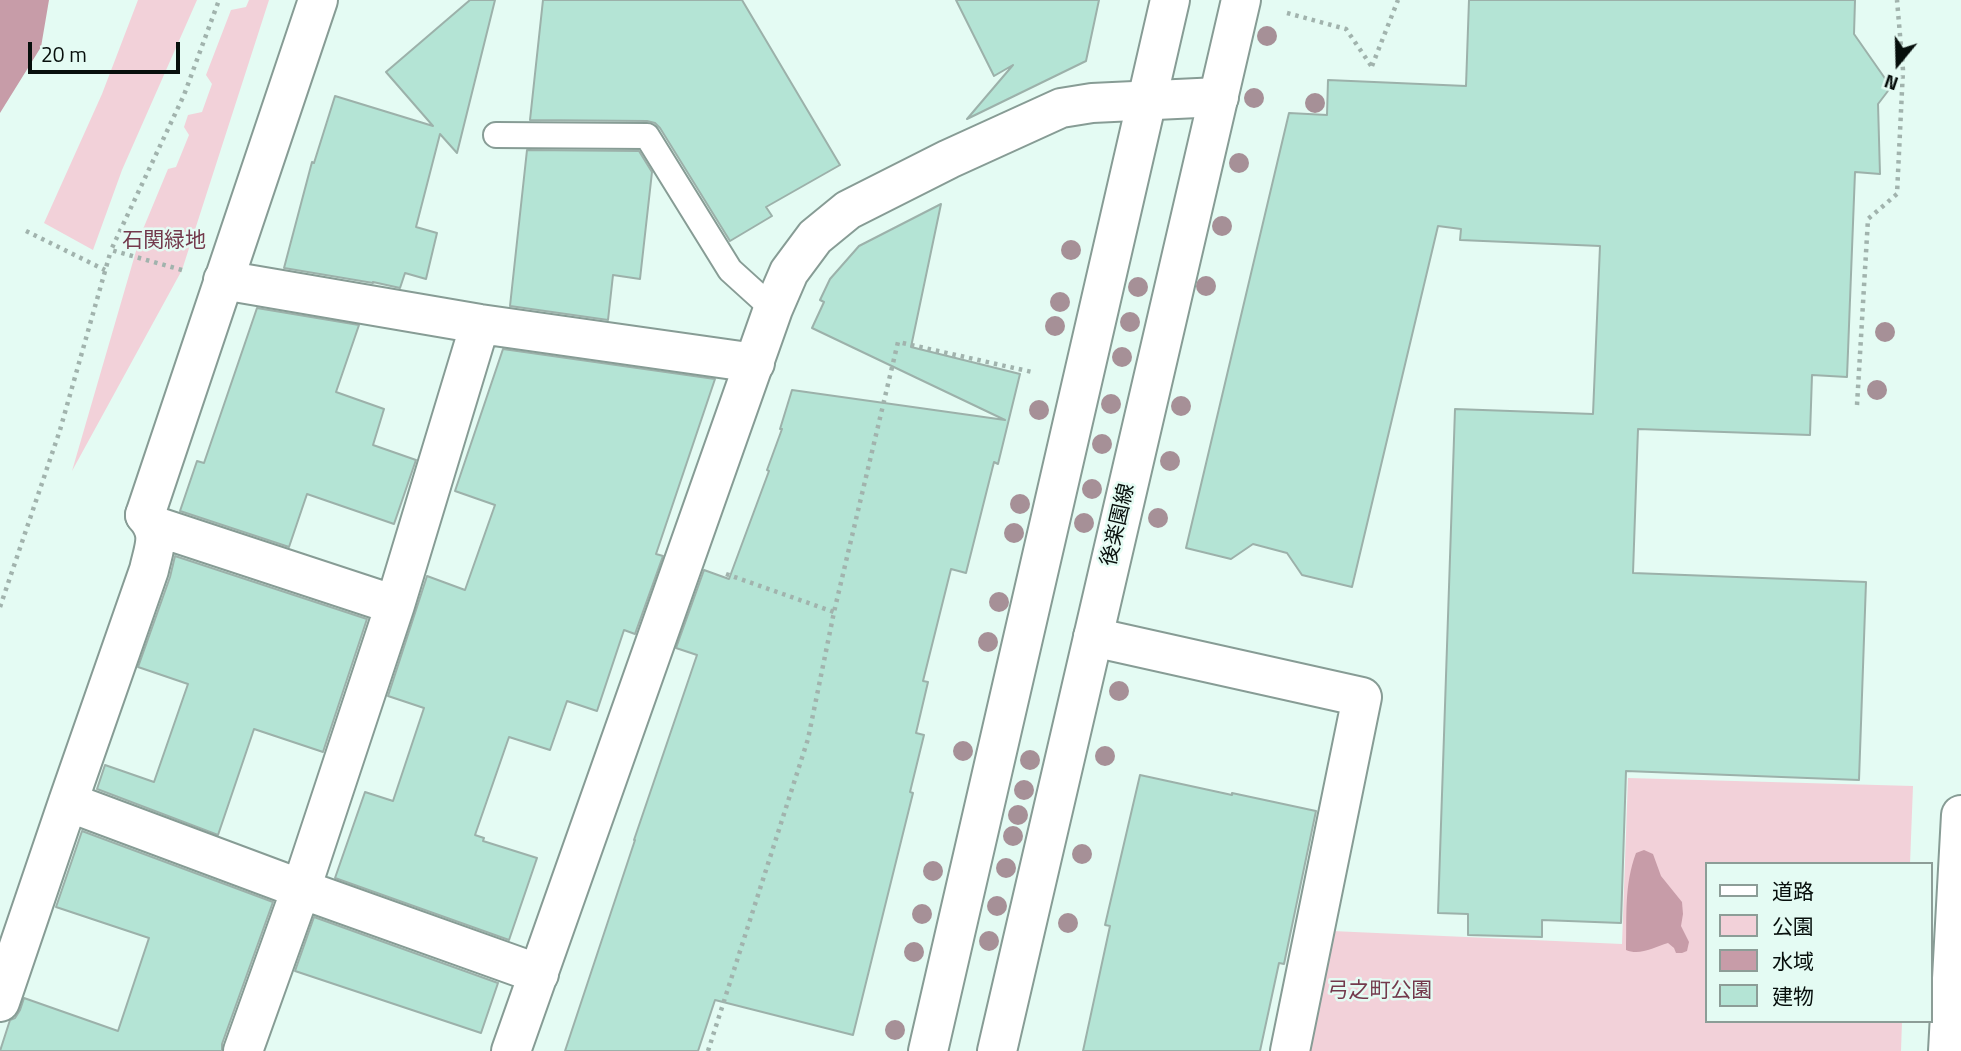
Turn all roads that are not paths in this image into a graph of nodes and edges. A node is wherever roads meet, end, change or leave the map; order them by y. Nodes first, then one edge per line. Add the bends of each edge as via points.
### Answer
1 (318, 0) edge
2 (1170, 0) edge
3 (1241, 0) edge
4 (1219, 97) junction
5 (1147, 100) junction
6 (496, 135) dead end
7 (223, 280) junction
8 (773, 309) junction
9 (480, 324) junction
10 (755, 363) junction
11 (150, 521) junction
12 (395, 605) junction
13 (1093, 637) junction
14 (68, 802) junction
15 (1961, 815) edge
16 (301, 889) junction
17 (539, 974) junction
18 (0, 1002) edge
19 (243, 1051) edge
20 (510, 1051) edge
21 (928, 1051) edge
22 (997, 1051) edge
23 (1290, 1051) edge
24 (1948, 1051) edge

1 - 7 street
2 - 5 street
3 - 4 street, 後楽園線
4 - 5 street
4 - 13 street, 後楽園線
5 - 8 street via 1061,108 848,210 815,237 789,272
5 - 21 street
6 - 8 lane via 647,136 730,271
7 - 9 street
7 - 11 street
8 - 10 street
9 - 10 street
9 - 12 street
10 - 17 street
11 - 12 street
11 - 14 street via 155,540 149,570
12 - 16 street
13 - 22 street, 後楽園線
13 - 23 street via 1362,697
14 - 16 street
14 - 18 street
15 - 24 street
16 - 17 street
16 - 19 street
17 - 20 street

